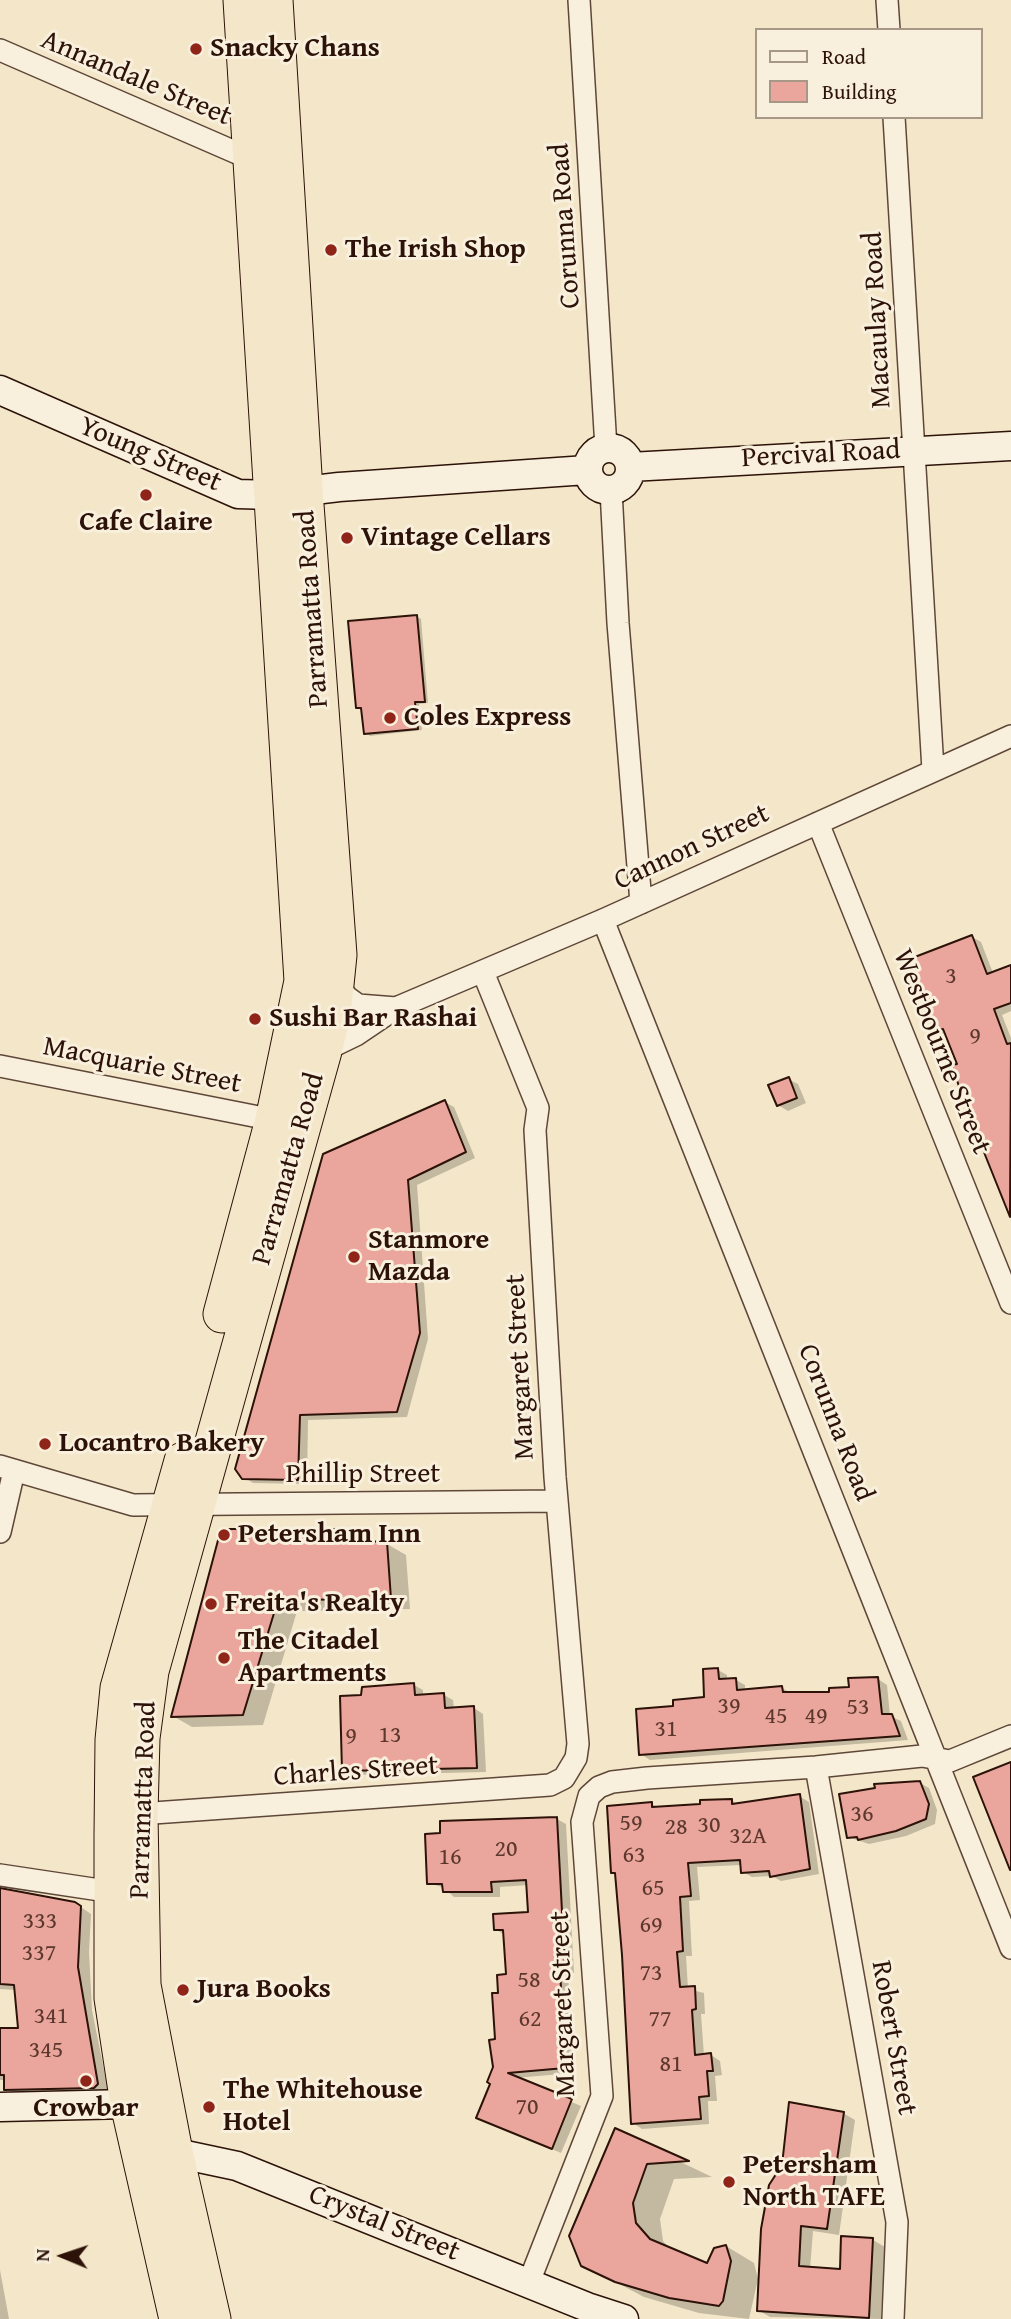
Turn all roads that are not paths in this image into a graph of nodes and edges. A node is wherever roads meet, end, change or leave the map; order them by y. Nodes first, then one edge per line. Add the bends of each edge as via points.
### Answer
1 (242, 0) edge
2 (274, 0) edge
3 (579, 0) edge
4 (887, 0) edge
5 (889, 28) edge
6 (0, 50) edge
7 (894, 119) edge
8 (251, 159) junction
9 (0, 390) edge
10 (1011, 446) edge
11 (606, 448) junction
12 (914, 450) junction
13 (630, 467) junction
14 (587, 470) junction
15 (611, 491) junction
16 (288, 493) junction
17 (1011, 736) edge
18 (933, 771) junction
19 (818, 823) junction
20 (641, 903) junction
21 (603, 920) junction
22 (483, 972) junction
23 (336, 983) junction
24 (396, 1008) junction
25 (323, 1051) junction
26 (0, 1066) edge
27 (274, 1121) junction
28 (1011, 1303) edge
29 (7, 1468) edge
30 (557, 1501) junction
31 (183, 1505) junction
32 (0, 1532) edge
33 (1011, 1736) edge
34 (936, 1758) junction
35 (816, 1767) junction
36 (572, 1769) joint
37 (139, 1814) junction
38 (0, 1875) edge
39 (113, 1892) junction
40 (1011, 1948) edge
41 (129, 2104) junction
42 (0, 2107) edge
43 (157, 2149) junction
44 (528, 2282) junction
45 (608, 2316) edge
46 (178, 2319) edge
47 (212, 2319) edge
48 (893, 2319) edge

1 - 8 highway, Parramatta Road
2 - 16 highway, Parramatta Road
3 - 11 street, Corunna Road
4 - 5 street
6 - 8 street, Annandale Street
7 - 12 street, Macaulay Road
8 - 16 highway, Parramatta Road
9 - 16 street, Young Street via 239,494
10 - 12 street, Percival Road
11 - 13 street via 624,454
11 - 14 street via 593,454
12 - 13 street, Percival Road
12 - 18 street, Macaulay Road
13 - 15 street via 625,482
14 - 15 street via 595,486
14 - 16 street
15 - 20 street
16 - 23 highway, Parramatta Road via 338,955
16 - 27 highway, Parramatta Road via 303,981
17 - 18 street, Cannon Street
18 - 19 street, Cannon Street
19 - 20 street, Cannon Street
19 - 28 street, Westbourne Street
20 - 21 street, Cannon Street
21 - 22 street, Cannon Street
21 - 34 street, Corunna Road
22 - 24 street, Cannon Street
22 - 30 street, Margaret Street via 538,1108 535,1130
23 - 24 street, Cannon Street via 358,1004
23 - 25 highway, Parramatta Road
24 - 25 street, Cannon Street
25 - 31 highway, Parramatta Road
26 - 27 street, Macquarie Street
27 - 31 highway, Parramatta Road
29 - 31 street, Phillip Street via 132,1506
29 - 32 street
30 - 31 street, Phillip Street
30 - 36 street, Margaret Street via 578,1744
31 - 37 highway, Parramatta Road via 150,1671 141,1738
31 - 39 highway, Parramatta Road via 119,1688
33 - 34 street via 950,1760
34 - 35 street
34 - 40 street, Corunna Road
35 - 44 street, Margaret Street via 612,1782 589,1796 582,1822 602,2096
35 - 48 street, Robert Street via 897,2222
36 - 37 street, Charles Street via 564,1778 542,1786
37 - 43 highway, Parramatta Road via 142,1985
38 - 39 street
39 - 41 highway, Parramatta Road via 113,1998
41 - 42 street
41 - 43 highway, Parramatta Road
43 - 44 street, Crystal Street via 237,2166
43 - 46 highway, Parramatta Road
43 - 47 highway, Parramatta Road
44 - 45 street, Crystal Street

